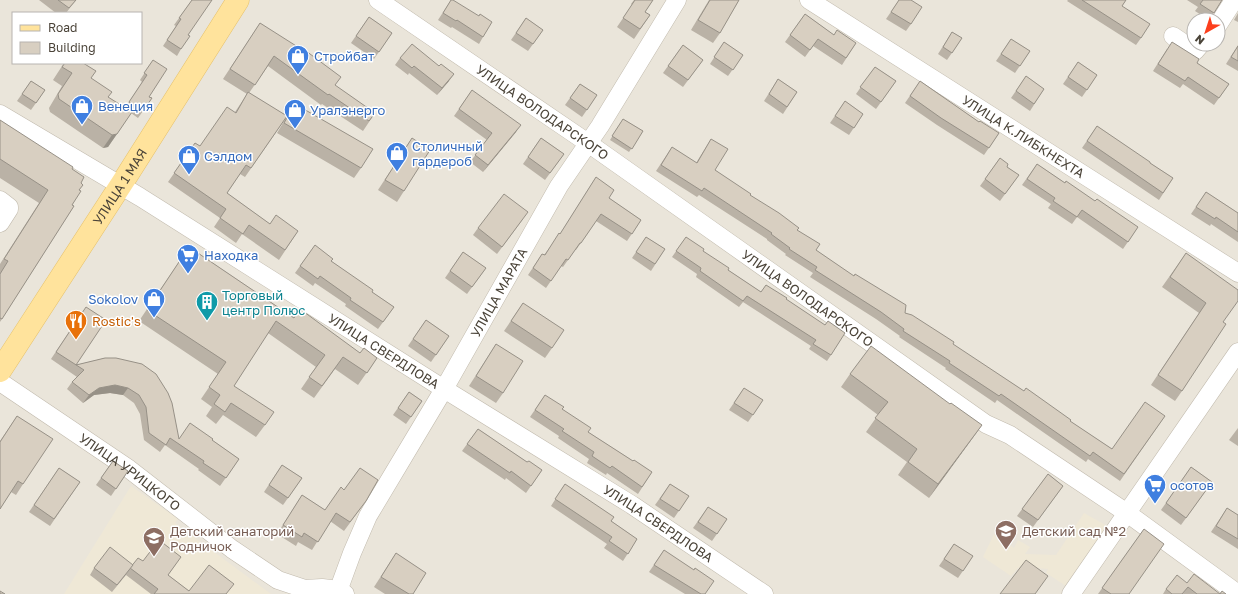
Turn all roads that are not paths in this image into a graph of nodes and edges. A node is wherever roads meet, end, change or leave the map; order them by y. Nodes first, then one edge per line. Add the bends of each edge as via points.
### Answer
1 (238, 0) edge
2 (378, 0) edge
3 (677, 0) edge
4 (809, 0) edge
5 (1234, 0) edge
6 (1226, 12) edge
7 (1173, 36) dead end
8 (1186, 44) edge
9 (0, 114) edge
10 (588, 143) junction
11 (121, 185) junction
12 (0, 200) edge
13 (0, 224) edge
14 (1238, 273) edge
15 (1238, 352) edge
16 (0, 371) edge
17 (0, 382) edge
18 (444, 389) junction
19 (1127, 513) junction
20 (340, 593) edge
21 (764, 594) edge
22 (1072, 594) edge
23 (1238, 594) edge

1 - 11 main road, УЛИЦА 1 МАЯ
2 - 10 street, УЛИЦА ВОЛОДАРСКОГО
3 - 10 street, УЛИЦА МАРАТА
4 - 14 street, УЛИЦА К.ЛИБКНЕХТА
5 - 6 street
7 - 8 street
9 - 11 street, УЛИЦА СВЕРДЛОВА
10 - 18 street, УЛИЦА МАРАТА via 559,186
10 - 19 street, УЛИЦА ВОЛОДАРСКОГО via 986,424 1010,435
11 - 16 main road, УЛИЦА 1 МАЯ
11 - 18 street, УЛИЦА СВЕРДЛОВА
12 - 13 street via 9,207
15 - 19 street
17 - 20 street, УЛИЦА УРИЦКОГО via 128,469 232,549 278,580 305,590 322,588
18 - 20 street, УЛИЦА МАРАТА via 368,516 352,553
18 - 21 street, УЛИЦА СВЕРДЛОВА via 632,505
19 - 22 street
19 - 23 street, УЛИЦА ВОЛОДАРСКОГО

